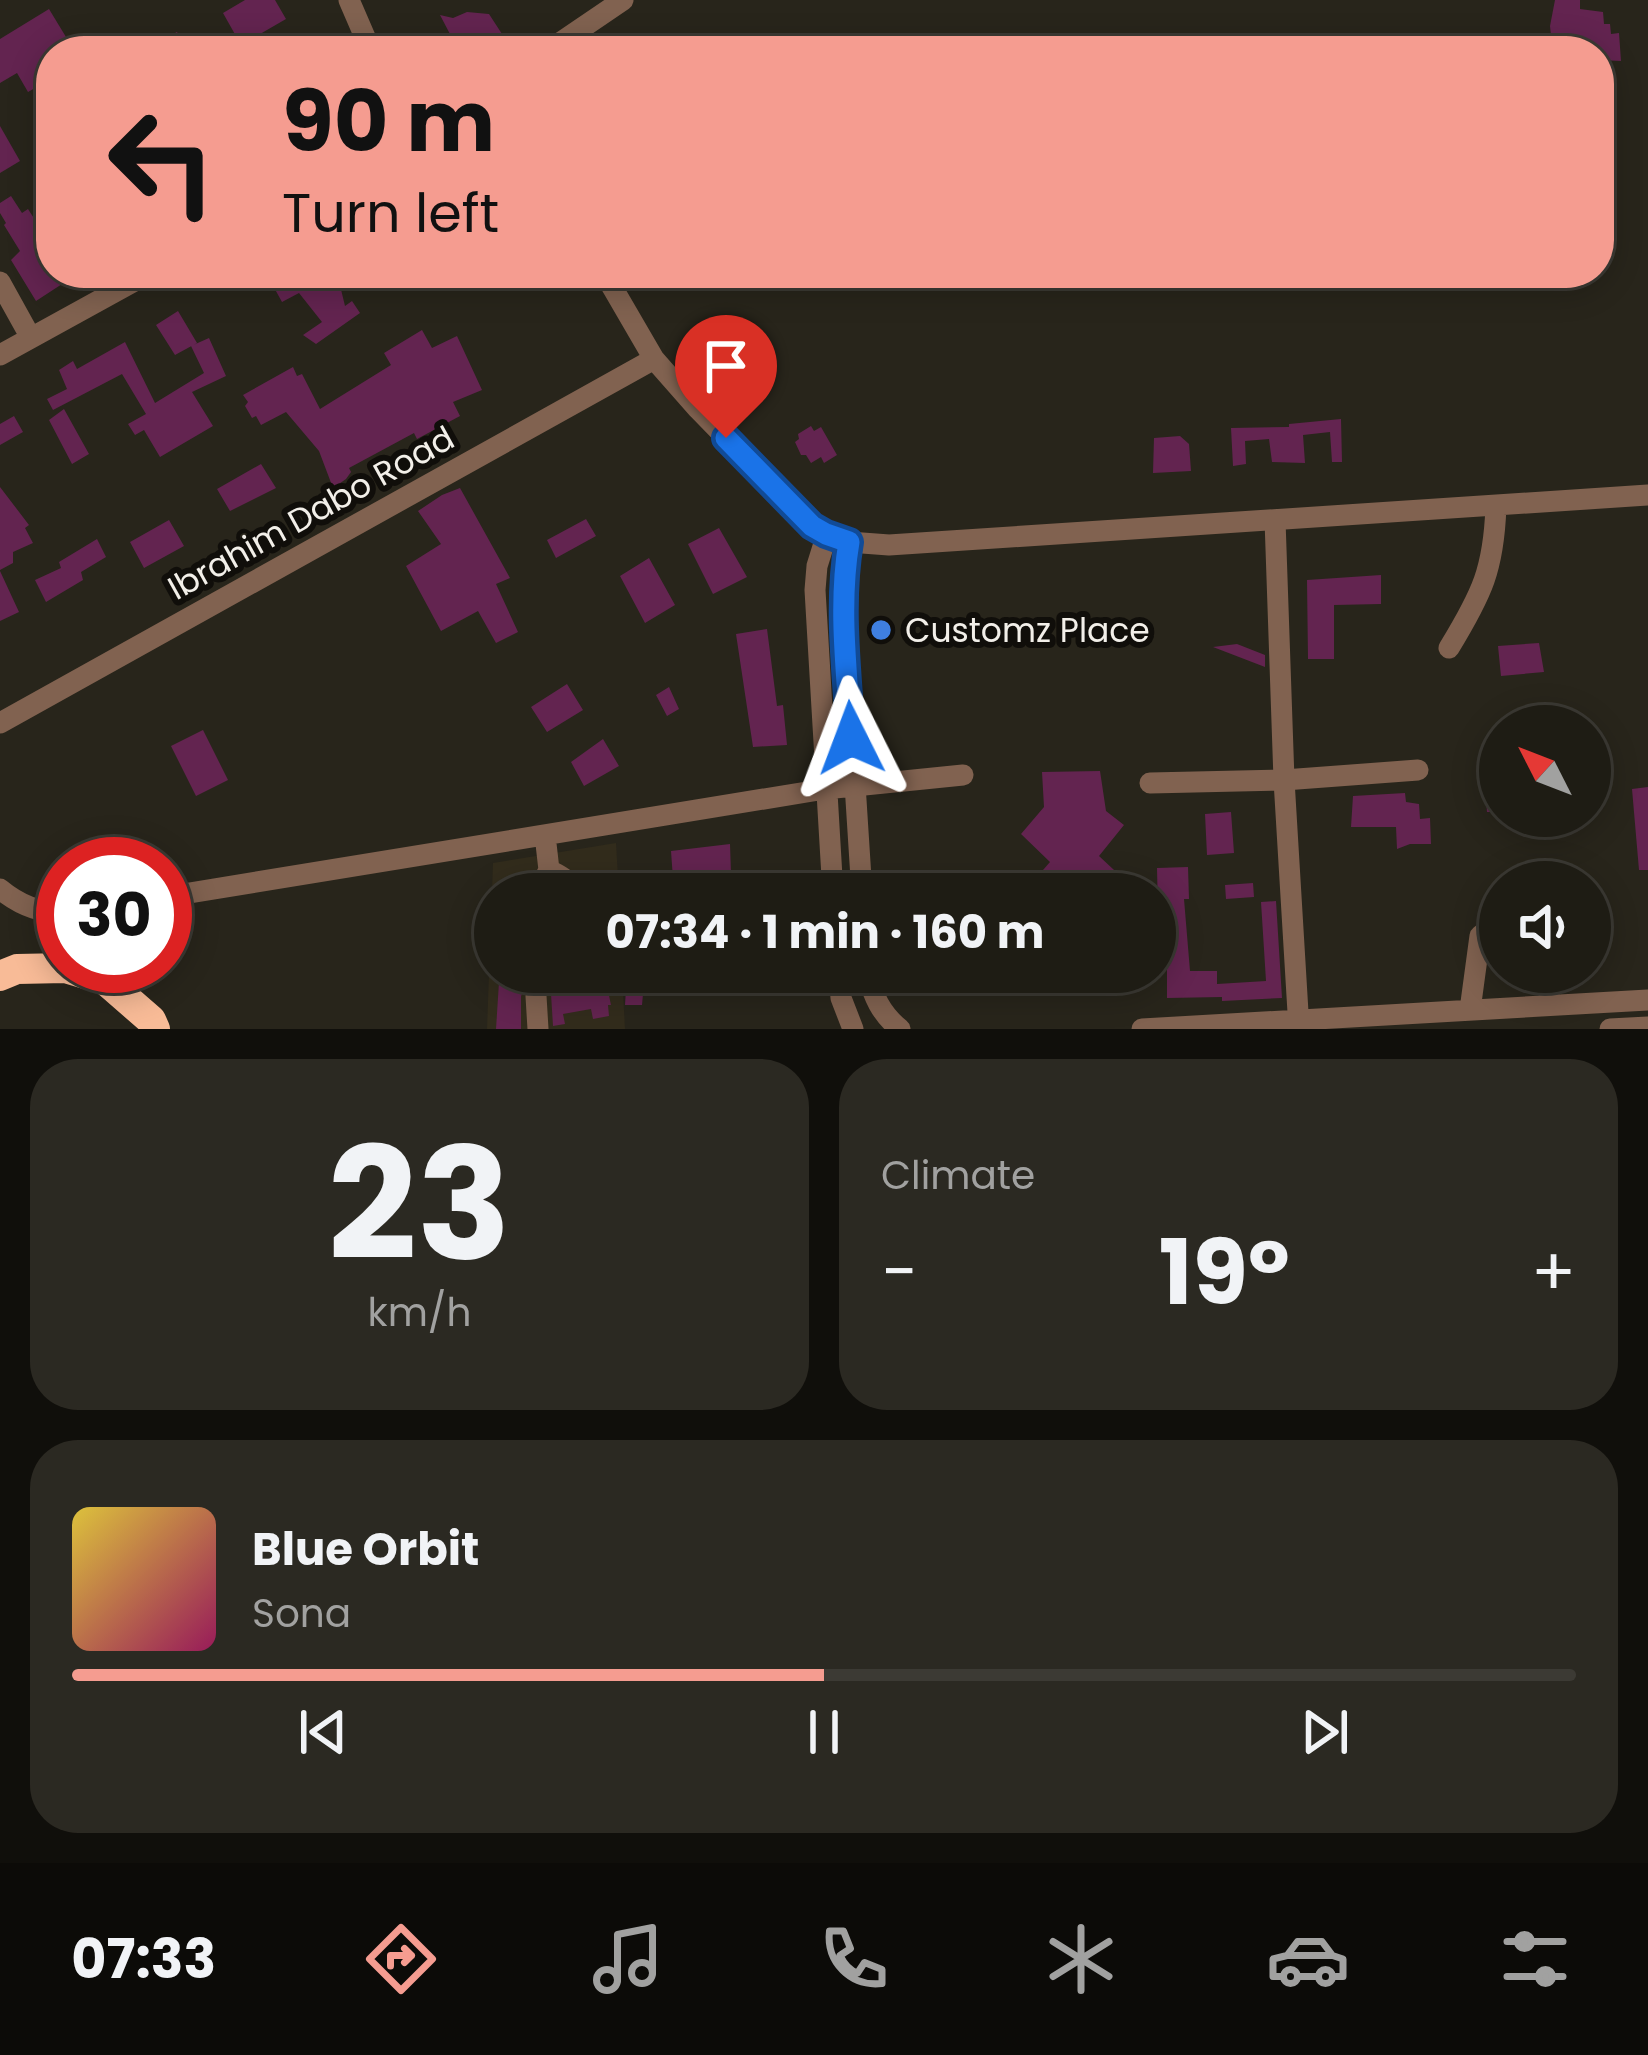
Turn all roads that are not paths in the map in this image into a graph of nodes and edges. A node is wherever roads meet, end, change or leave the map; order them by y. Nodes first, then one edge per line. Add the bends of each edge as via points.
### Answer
1 (349, 0) edge
2 (623, 0) edge
3 (365, 36) edge
4 (570, 36) edge
5 (0, 281) edge
6 (122, 288) edge
7 (613, 288) edge
8 (32, 338) junction
9 (0, 355) edge
10 (654, 359) junction
11 (1648, 481) edge
12 (1648, 495) edge
13 (1621, 497) junction
14 (1496, 505) junction
15 (1275, 520) junction
16 (838, 538) junction
17 (1449, 648) dead end
18 (2, 726) edge
19 (1418, 770) dead end
20 (963, 775) dead end
21 (1284, 780) junction
22 (1150, 783) dead end
23 (854, 785) junction
24 (825, 789) junction
25 (545, 835) junction
26 (549, 870) junction
27 (547, 873) edge
28 (555, 873) edge
29 (831, 873) edge
30 (860, 873) edge
31 (0, 889) edge
32 (192, 893) edge
33 (36, 910) edge
34 (1479, 943) edge
35 (36, 969) edge
36 (0, 976) edge
37 (120, 993) edge
38 (841, 993) edge
39 (874, 993) edge
40 (1549, 993) edge
41 (536, 996) dead end
42 (1648, 1000) edge
43 (1550, 1005) junction
44 (1470, 1010) junction
45 (1299, 1024) edge
46 (887, 1026) edge
47 (1648, 1027) edge
48 (155, 1029) edge
49 (538, 1029) edge
50 (853, 1029) edge
51 (1142, 1029) edge
52 (1610, 1029) edge

1 - 3 street
2 - 4 street
5 - 8 street
6 - 8 street
7 - 10 street
8 - 9 street
10 - 16 street via 812,526
10 - 18 street, Ibrahim Dabo Road
11 - 13 street
12 - 13 street
13 - 14 street
14 - 15 street
14 - 17 street via 1485,585
15 - 16 street via 890,545
15 - 21 street
16 - 23 street
16 - 24 street via 817,566 815,590
19 - 21 street
20 - 23 street
21 - 22 street
21 - 45 street
23 - 24 street
23 - 30 street
24 - 25 street
24 - 29 street
25 - 26 street
25 - 32 street
26 - 27 street
26 - 28 street
31 - 33 street
34 - 44 street
35 - 36 highway
37 - 48 highway
38 - 50 street
39 - 46 street
40 - 43 street
41 - 49 street
42 - 43 street
43 - 44 street
44 - 45 street
45 - 51 street
47 - 52 street

